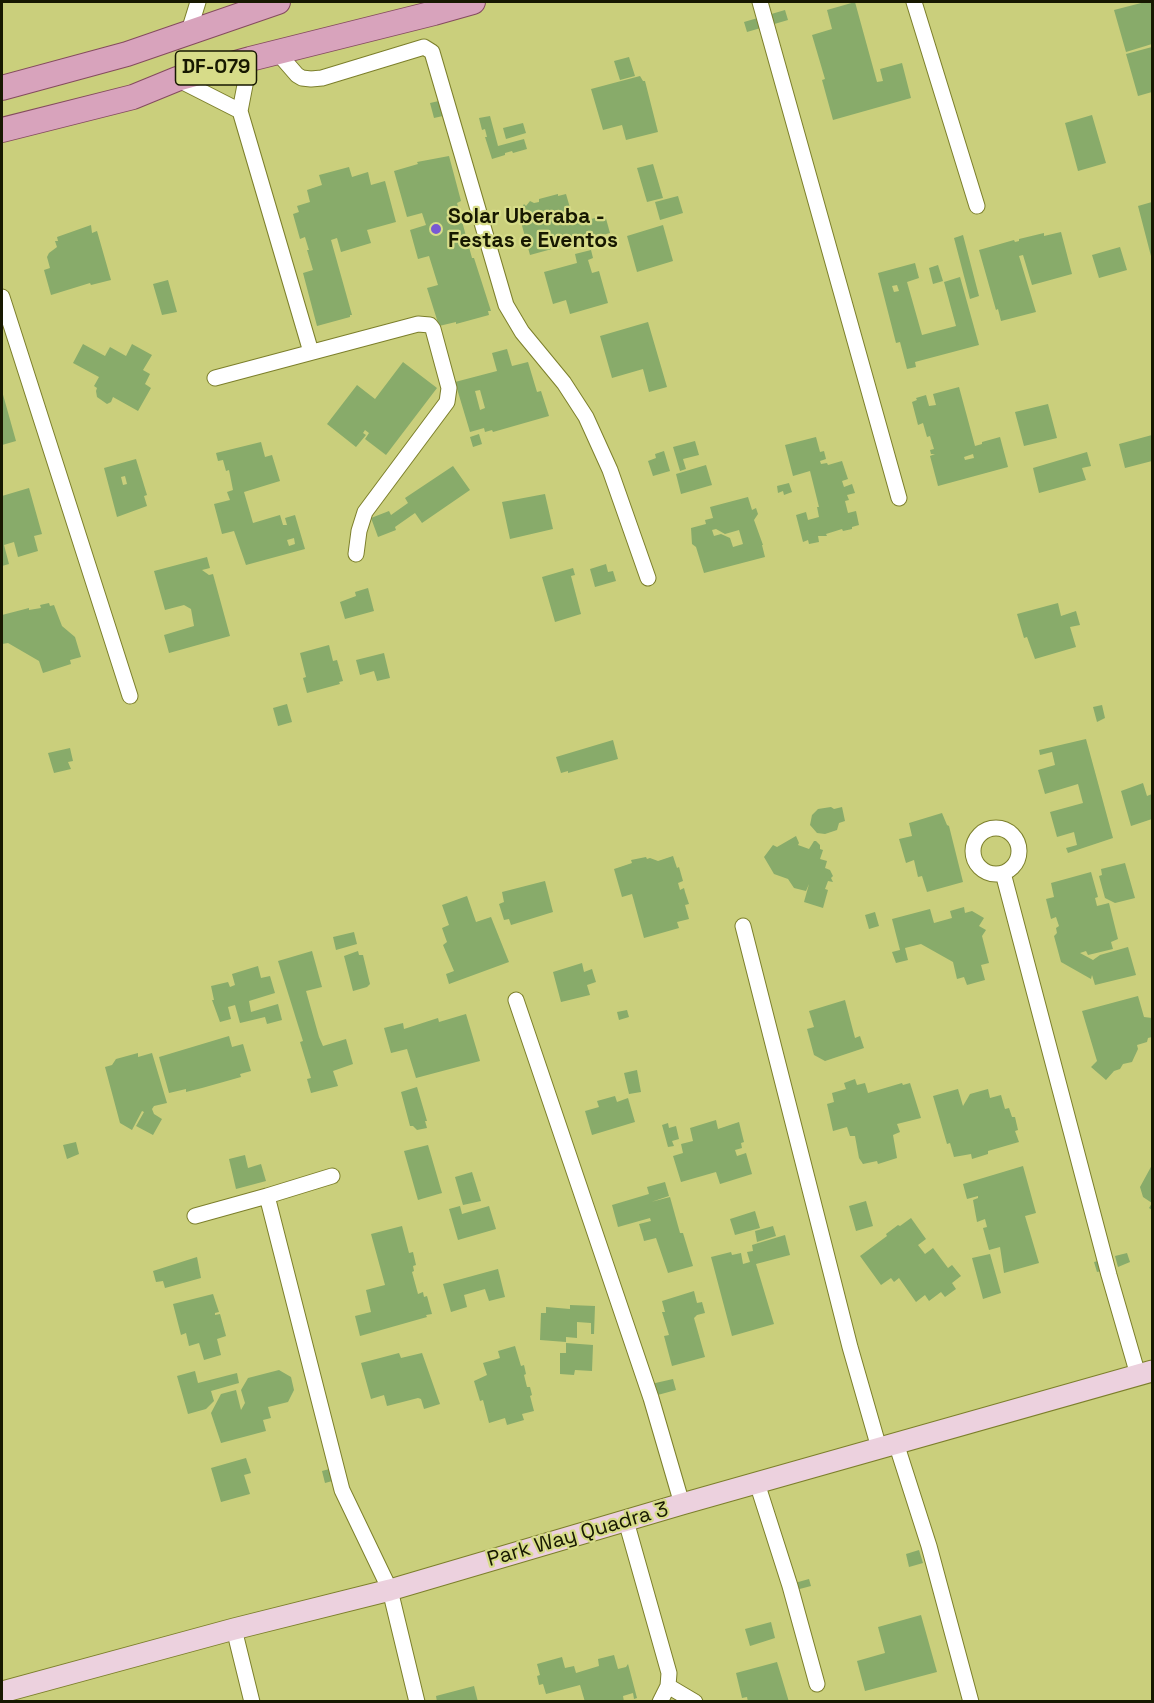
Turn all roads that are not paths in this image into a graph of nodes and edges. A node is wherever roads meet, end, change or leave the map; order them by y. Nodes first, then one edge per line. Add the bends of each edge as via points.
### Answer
1 (198, 2) edge
2 (278, 2) edge
3 (409, 2) edge
4 (472, 2) edge
5 (760, 2) edge
6 (914, 2) edge
7 (250, 6) edge
8 (434, 13) junction
9 (189, 31) junction
10 (277, 52) junction
11 (250, 59) junction
12 (177, 79) junction
13 (2, 88) edge
14 (240, 111) junction
15 (2, 130) edge
16 (977, 206) dead end
17 (2, 297) edge
18 (311, 352) junction
19 (214, 378) dead end
20 (899, 498) dead end
21 (356, 554) dead end
22 (648, 578) dead end
23 (130, 696) dead end
24 (1003, 873) dead end
25 (743, 926) dead end
26 (516, 1000) dead end
27 (332, 1176) dead end
28 (267, 1196) junction
29 (195, 1216) dead end
30 (1145, 1373) edge
31 (888, 1446) junction
32 (757, 1483) junction
33 (682, 1504) junction
34 (626, 1521) junction
35 (390, 1590) junction
36 (234, 1629) junction
37 (818, 1684) dead end
38 (668, 1686) junction
39 (2, 1692) edge
40 (252, 1701) edge
41 (417, 1701) edge
42 (660, 1701) edge
43 (695, 1701) edge
44 (971, 1701) edge

1 - 9 street
2 - 7 main road, DF-079
3 - 8 main road
4 - 8 main road, DF-079
5 - 20 street
6 - 16 street
7 - 9 main road, DF-079
8 - 10 main road, DF-079
9 - 13 main road, DF-079 via 127,54
10 - 11 main road, DF-079
10 - 22 street via 297,75 310,80 424,47 432,52 506,305 586,417 610,470
11 - 12 main road, DF-079
11 - 14 street
12 - 14 street
12 - 15 main road, DF-079 via 133,97
14 - 18 street
17 - 23 street
18 - 19 street
18 - 21 street via 418,324 430,325 449,388 447,402 365,512
24 - 30 street via 1109,1275
25 - 31 street via 850,1347
26 - 33 street via 651,1398
27 - 28 street
28 - 29 street
28 - 35 street via 342,1490
30 - 31 street, Park Way Quadra 3
31 - 32 street, Park Way Quadra 3
31 - 44 street via 929,1546
32 - 33 street, Park Way Quadra 3
32 - 37 street
33 - 34 street, Park Way Quadra 3
34 - 35 street, Park Way Quadra 3
34 - 38 street via 669,1673
35 - 36 street, Park Way Quadra 3
35 - 41 street
36 - 39 street, Park Way Quadra 3
36 - 40 street
38 - 42 street
38 - 43 street

